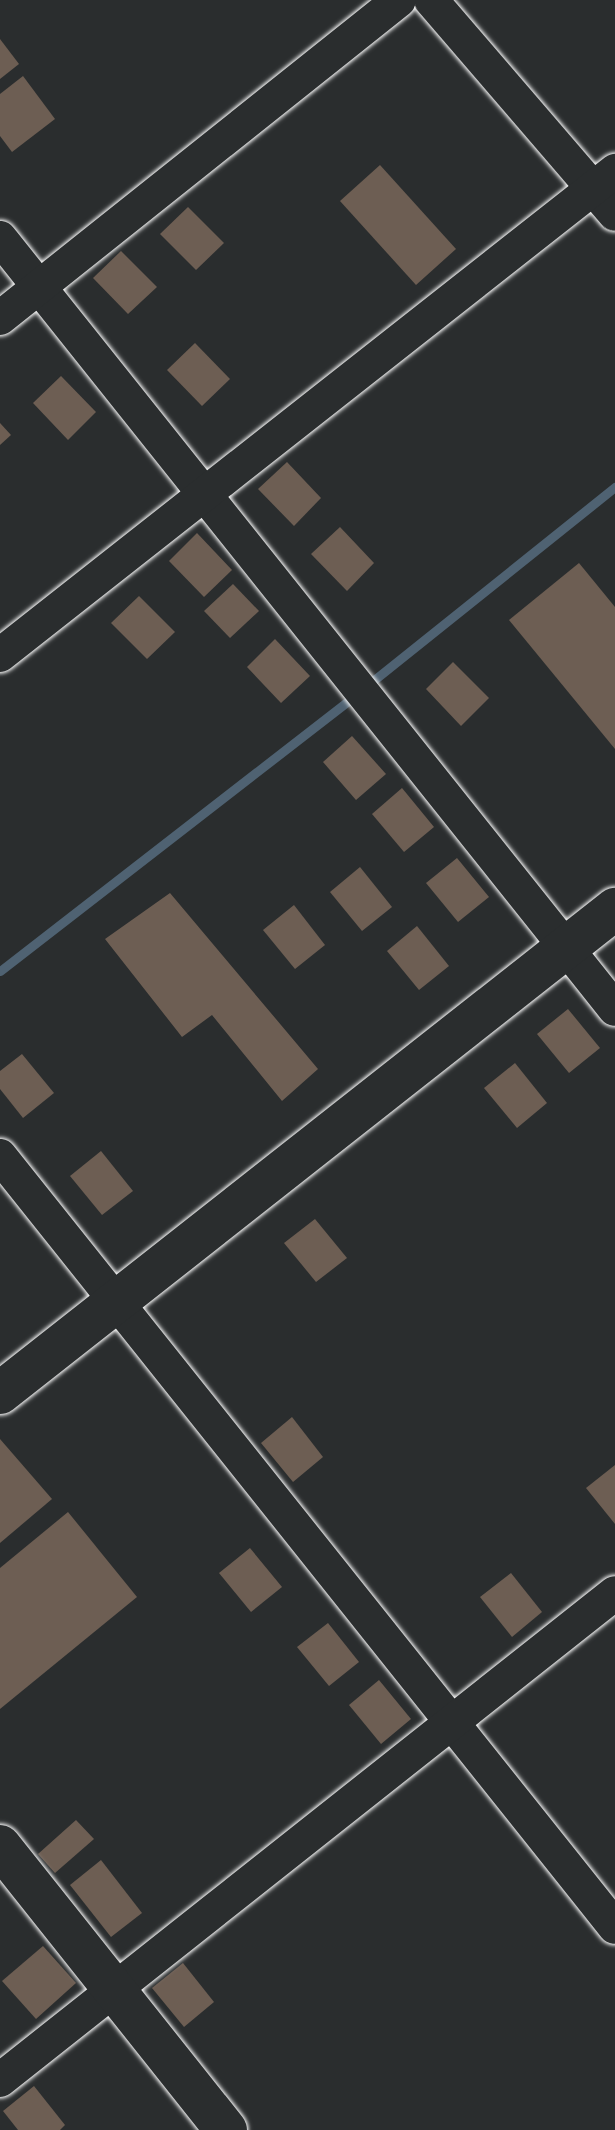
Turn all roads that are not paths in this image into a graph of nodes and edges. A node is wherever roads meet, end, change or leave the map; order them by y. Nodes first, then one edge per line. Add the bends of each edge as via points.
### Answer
1 (399, 0) edge
2 (431, 0) edge
3 (605, 179) edge
4 (615, 214) edge
5 (0, 238) edge
6 (38, 287) junction
7 (0, 318) edge
8 (203, 494) junction
9 (0, 655) edge
10 (615, 909) edge
11 (567, 948) junction
12 (615, 1009) edge
13 (0, 1156) edge
14 (115, 1300) junction
15 (0, 1393) edge
16 (615, 1593) edge
17 (450, 1723) junction
18 (0, 1846) edge
19 (615, 1927) edge
20 (114, 1989) junction
21 (0, 2080) edge
22 (226, 2130) edge

1 - 6 street
2 - 3 street
3 - 4 street
3 - 8 street
5 - 6 street
6 - 7 street
6 - 8 street
8 - 9 street
8 - 11 street
10 - 11 street
11 - 12 street
11 - 14 street
13 - 14 street
14 - 15 street
14 - 17 street
16 - 17 street
17 - 19 street
17 - 20 street
18 - 20 street
20 - 21 street
20 - 22 street

